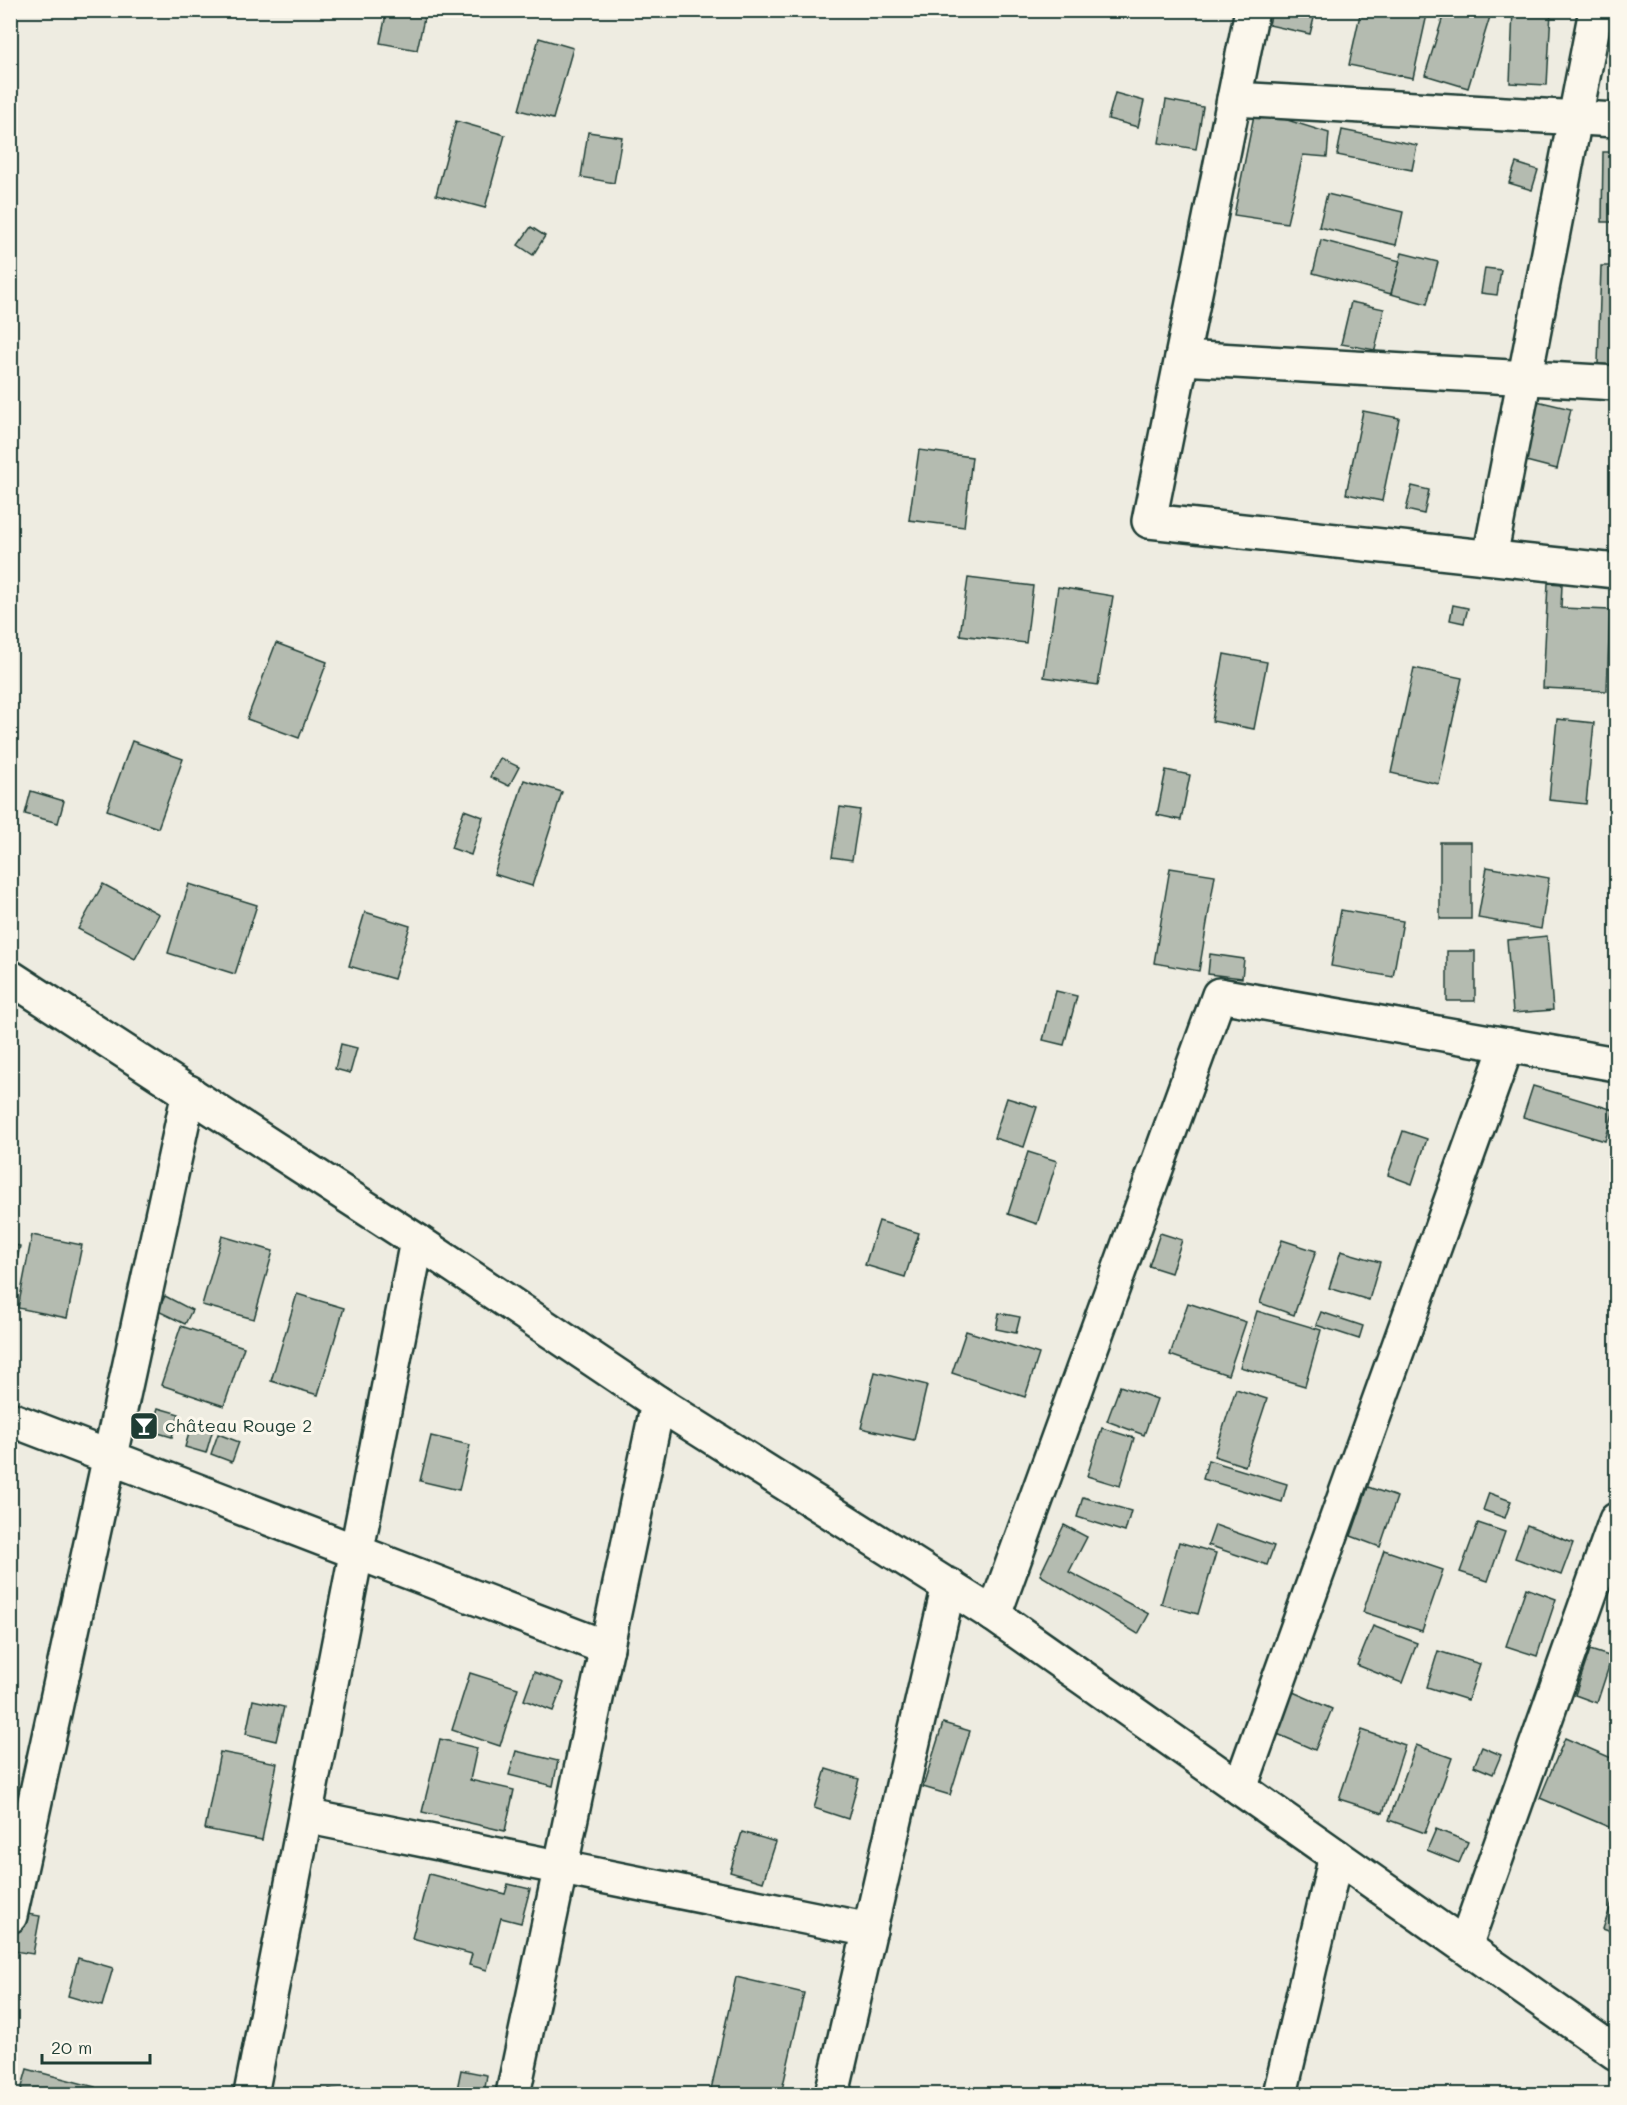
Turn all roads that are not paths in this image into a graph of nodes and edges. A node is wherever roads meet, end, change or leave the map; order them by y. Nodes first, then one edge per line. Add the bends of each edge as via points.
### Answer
1 (1252, 10) edge
2 (1596, 10) edge
3 (1234, 99) junction
4 (1575, 118) junction
5 (1617, 120) edge
6 (1182, 358) junction
7 (1524, 378) junction
8 (1617, 383) edge
9 (1490, 557) junction
10 (1617, 571) edge
11 (10, 977) edge
12 (1507, 1045) junction
13 (1617, 1064) edge
14 (189, 1092) junction
15 (417, 1241) junction
16 (658, 1403) junction
17 (10, 1419) edge
18 (110, 1457) junction
19 (1617, 1520) edge
20 (357, 1552) junction
21 (950, 1586) junction
22 (994, 1615) junction
23 (607, 1648) junction
24 (1240, 1788) junction
25 (305, 1816) junction
26 (1336, 1856) junction
27 (560, 1868) junction
28 (10, 1916) edge
29 (870, 1930) junction
30 (1465, 1947) junction
31 (1617, 2053) edge
32 (251, 2094) edge
33 (513, 2094) edge
34 (832, 2094) edge
35 (1280, 2094) edge

1 - 3 street
2 - 4 street
3 - 4 street
3 - 6 street
4 - 5 street
4 - 7 street
6 - 7 street
6 - 9 street via 1149,521
7 - 8 street
7 - 9 street
9 - 10 street
11 - 14 street
12 - 13 street
12 - 22 street via 1219,995
12 - 24 street
14 - 15 street
14 - 18 street
15 - 16 street
15 - 20 street
16 - 21 street
16 - 23 street
17 - 18 street
18 - 20 street
18 - 28 street
19 - 30 street
20 - 23 street
20 - 25 street
21 - 22 street
21 - 29 street
22 - 24 street
23 - 27 street
24 - 26 street
25 - 27 street
25 - 32 street
26 - 30 street
26 - 35 street
27 - 29 street
27 - 33 street
29 - 34 street
30 - 31 street

